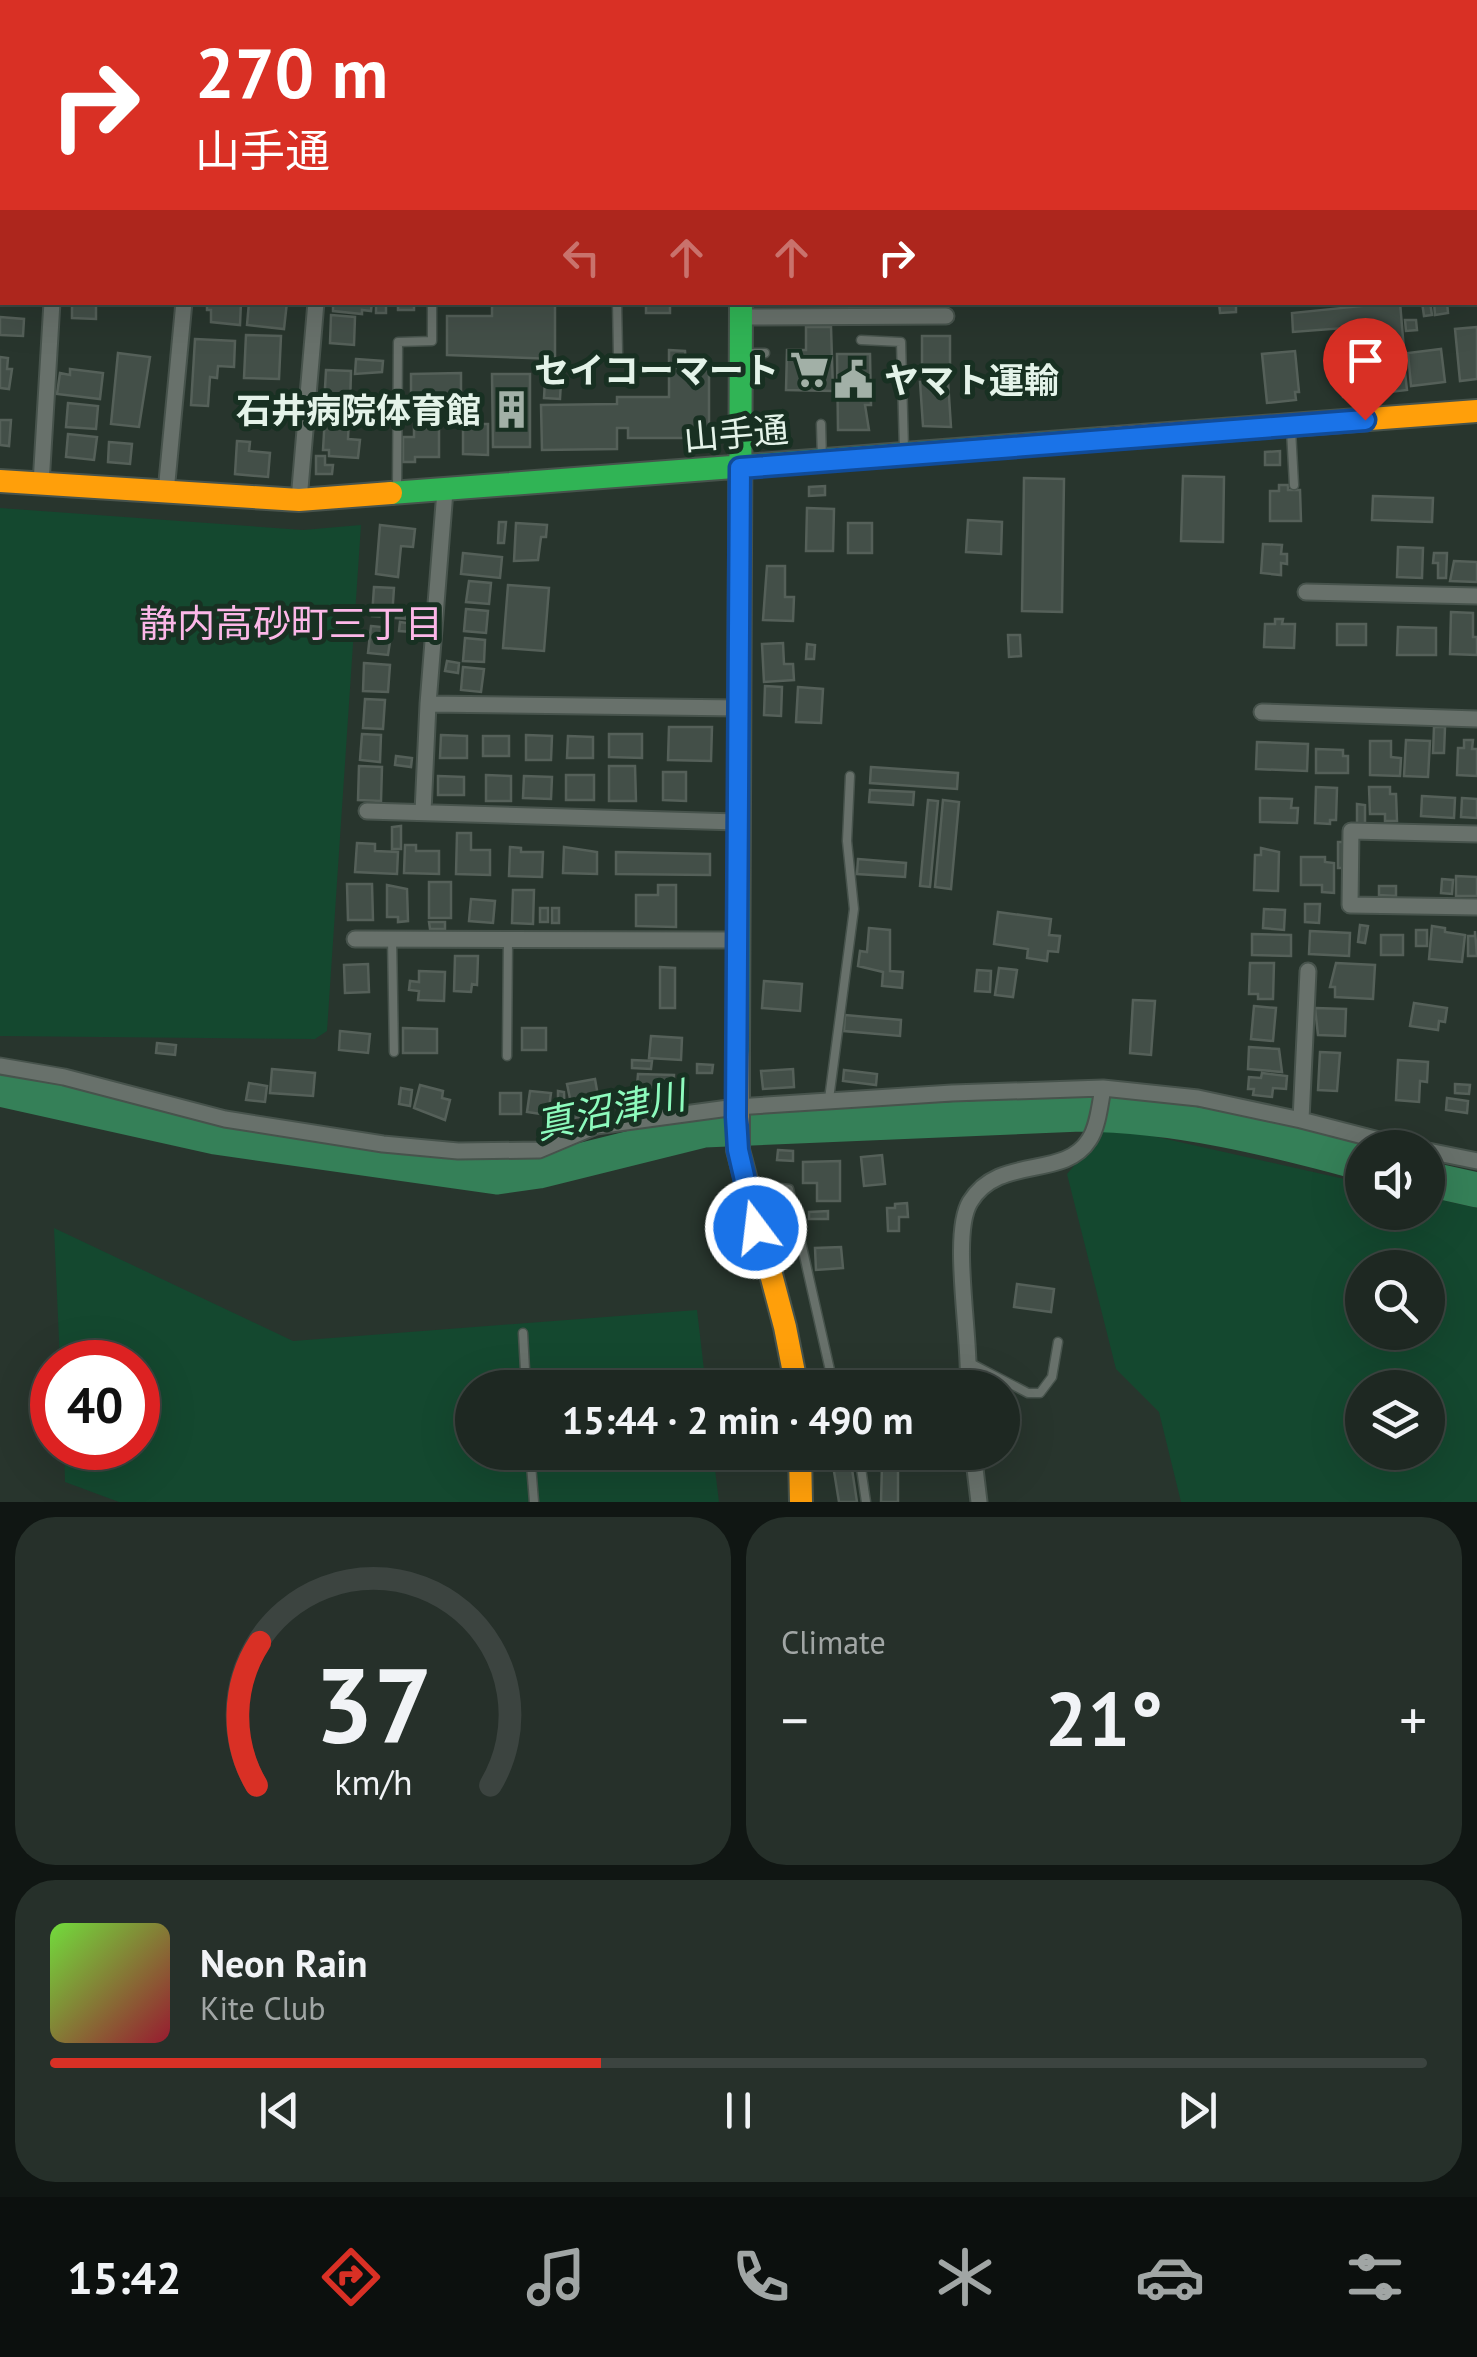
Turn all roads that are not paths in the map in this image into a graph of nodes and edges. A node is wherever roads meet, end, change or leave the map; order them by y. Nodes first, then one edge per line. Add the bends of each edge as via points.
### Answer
1 (52, 305) edge
2 (184, 305) edge
3 (316, 305) edge
4 (432, 305) edge
5 (618, 305) edge
6 (740, 310) edge
7 (946, 316) dead end
8 (861, 340) dead end
9 (618, 353) dead end
10 (740, 353) junction
11 (765, 353) dead end
12 (1477, 411) edge
13 (821, 424) dead end
14 (1291, 426) junction
15 (904, 454) junction
16 (822, 461) junction
17 (740, 468) junction
18 (0, 480) edge
19 (41, 484) junction
20 (1294, 485) dead end
21 (445, 491) junction
22 (166, 492) junction
23 (398, 494) junction
24 (299, 500) junction
25 (1306, 592) dead end
26 (1477, 596) edge
27 (428, 704) junction
28 (739, 708) junction
29 (1262, 712) dead end
30 (1477, 719) edge
31 (850, 776) dead end
32 (367, 811) dead end
33 (423, 812) junction
34 (737, 822) junction
35 (1477, 834) edge
36 (1477, 907) edge
37 (354, 939) dead end
38 (392, 939) junction
39 (508, 939) junction
40 (738, 940) junction
41 (1308, 970) dead end
42 (394, 1052) dead end
43 (507, 1056) dead end
44 (0, 1066) edge
45 (1102, 1094) junction
46 (829, 1102) junction
47 (736, 1112) junction
48 (1302, 1120) junction
49 (1345, 1131) edge
50 (1445, 1155) edge
51 (1477, 1162) edge
52 (744, 1184) junction
53 (523, 1333) dead end
54 (1058, 1342) dead end
55 (970, 1363) junction
56 (525, 1370) edge
57 (793, 1370) edge
58 (830, 1370) edge
59 (969, 1370) edge
60 (531, 1470) edge
61 (800, 1470) edge
62 (861, 1470) edge
63 (975, 1470) edge
64 (534, 1502) edge
65 (801, 1502) edge
66 (866, 1502) edge
67 (979, 1502) edge

1 - 19 street
2 - 22 street
3 - 24 street
4 - 23 lane via 432,342 398,342
5 - 9 lane
6 - 7 street
6 - 10 street
8 - 15 lane via 901,342
10 - 11 lane
10 - 17 street
12 - 14 street, 山手通
13 - 16 lane
14 - 15 street, 山手通
14 - 20 lane
15 - 16 street, 山手通
16 - 17 street, 山手通
17 - 21 street, 山手通
17 - 28 street
18 - 19 street, 山手通
19 - 22 street, 山手通
21 - 23 street, 山手通
21 - 27 street
22 - 24 street, 山手通
23 - 24 street, 山手通
25 - 26 street
27 - 28 street
27 - 33 street
28 - 34 street
29 - 30 street
31 - 46 lane via 854,909
32 - 33 street
33 - 34 street
34 - 40 street
35 - 36 street via 1351,832 1350,905
37 - 38 street
38 - 39 street
38 - 42 lane
39 - 40 street
39 - 43 lane
40 - 47 street
41 - 48 street
44 - 47 street via 225,1119 458,1152 539,1150 596,1126
45 - 46 street via 952,1092
45 - 48 street via 1198,1098
45 - 55 street via 1092,1137 1077,1156 1008,1172 986,1183 968,1205 962,1250
46 - 47 street
47 - 52 street
48 - 49 street
50 - 51 street
52 - 57 street
52 - 58 lane via 790,1190
53 - 56 lane
54 - 55 lane via 1052,1377 1040,1392 1028,1393
55 - 59 street
60 - 64 lane
61 - 65 street
62 - 66 lane
63 - 67 street

